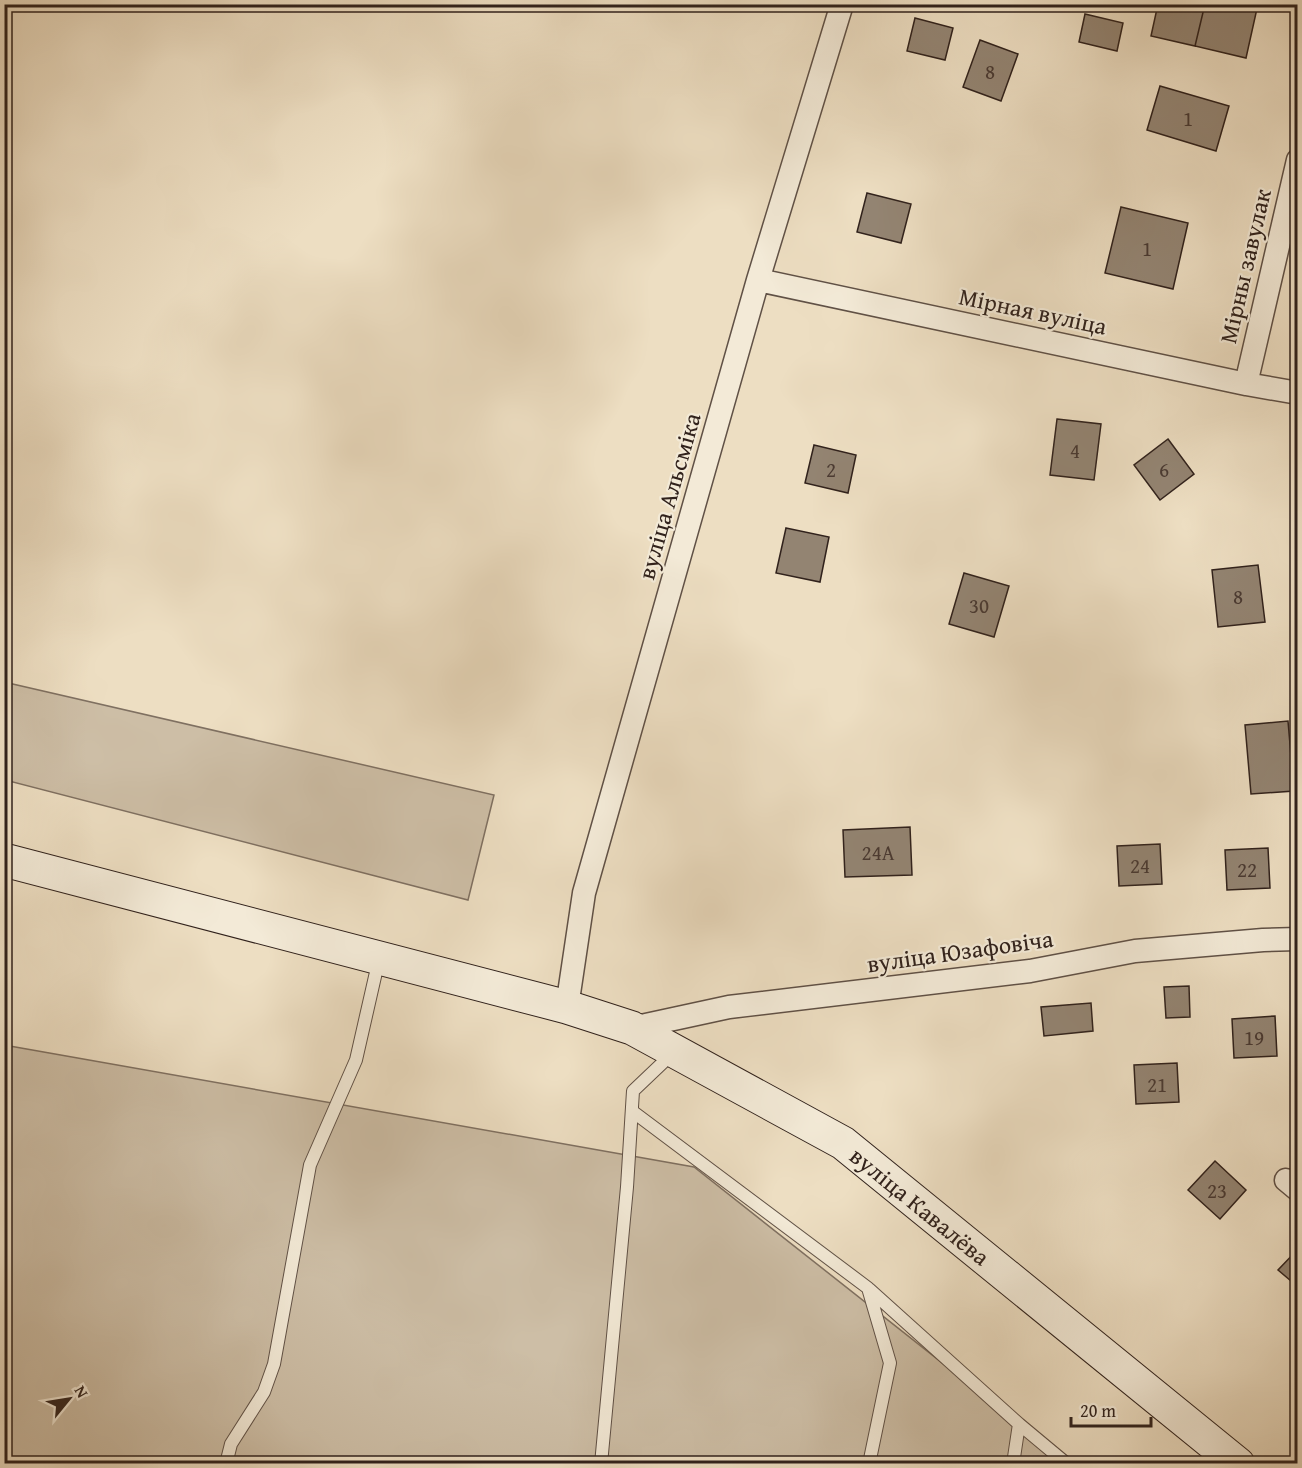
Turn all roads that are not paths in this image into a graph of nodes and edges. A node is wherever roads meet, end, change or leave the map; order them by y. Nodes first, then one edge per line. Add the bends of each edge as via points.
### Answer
1 (842, 4) edge
2 (1298, 160) edge
3 (758, 280) junction
4 (1246, 384) junction
5 (1298, 393) edge
6 (4, 860) edge
7 (1298, 939) edge
8 (379, 957) junction
9 (567, 1007) junction
10 (632, 1028) junction
11 (675, 1051) junction
12 (632, 1111) junction
13 (868, 1288) junction
14 (1019, 1424) junction
15 (226, 1464) edge
16 (601, 1464) edge
17 (869, 1464) edge
18 (1013, 1464) edge
19 (1067, 1464) edge
20 (1238, 1464) edge

1 - 3 street, вуліца Альсміка
2 - 4 street, Мірны завулак
3 - 4 street, Мірная вуліца
3 - 9 street, вуліца Альсміка via 584,893
4 - 5 street, Мірная вуліца
6 - 8 street, вуліца Кавалёва
7 - 10 street, вуліца Юзафовіча via 1134,951 1030,971 729,1007
8 - 9 street, вуліца Кавалёва
8 - 15 lane via 356,1060 310,1165 274,1364 264,1392 231,1444
9 - 10 street, вуліца Кавалёва
10 - 11 street, вуліца Кавалёва
11 - 12 lane via 633,1091
11 - 20 street, вуліца Кавалёва via 843,1143
12 - 13 lane
12 - 16 lane
13 - 14 lane
13 - 17 lane via 890,1363
14 - 18 lane
14 - 19 lane

